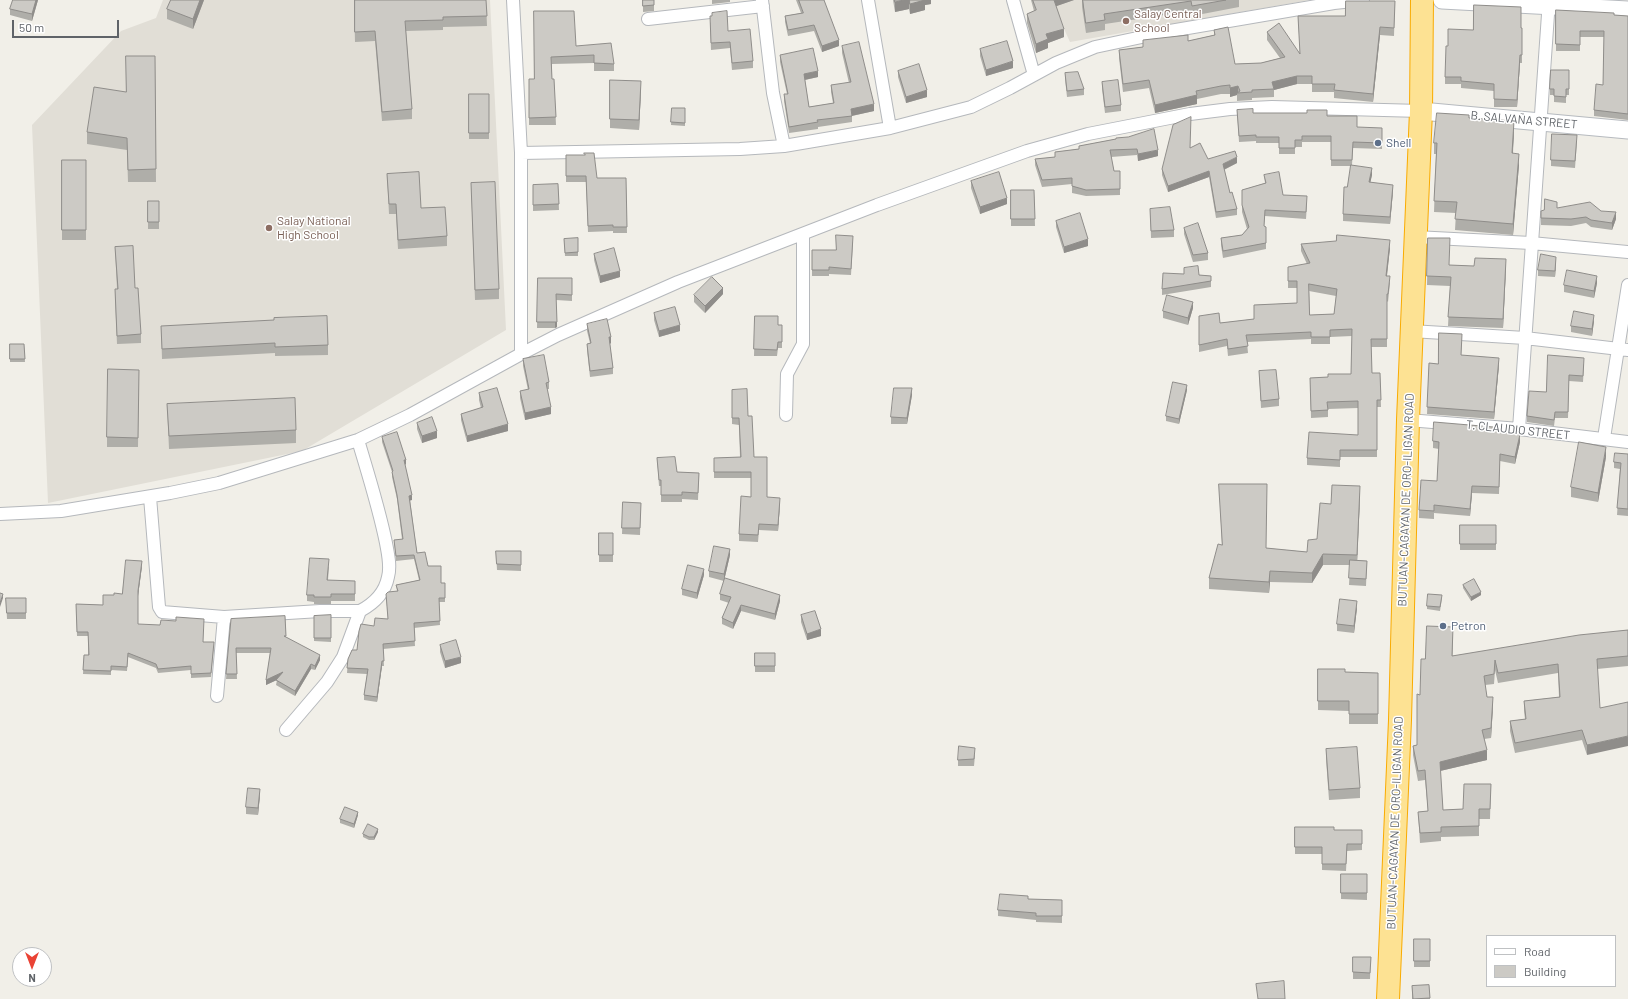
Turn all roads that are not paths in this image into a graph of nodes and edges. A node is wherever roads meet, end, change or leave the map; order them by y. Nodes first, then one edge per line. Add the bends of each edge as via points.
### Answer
1 (514, 0) edge
2 (868, 0) edge
3 (1013, 0) edge
4 (1363, 0) edge
5 (1422, 0) edge
6 (1442, 0) edge
7 (763, 3) edge
8 (1549, 3) edge
9 (1628, 10) edge
10 (648, 19) dead end
11 (1034, 75) junction
12 (1421, 111) junction
13 (1541, 122) junction
14 (890, 128) junction
15 (1628, 130) edge
16 (784, 146) junction
17 (521, 153) junction
18 (803, 234) junction
19 (1415, 237) junction
20 (1531, 243) junction
21 (1628, 252) edge
22 (1628, 285) edge
23 (1411, 331) junction
24 (1525, 338) junction
25 (1623, 349) edge
26 (521, 354) junction
27 (786, 415) dead end
28 (1408, 420) junction
29 (1519, 429) junction
30 (1604, 438) junction
31 (358, 440) junction
32 (1628, 442) edge
33 (150, 497) junction
34 (0, 514) edge
35 (360, 611) junction
36 (224, 617) junction
37 (216, 696) dead end
38 (286, 730) dead end
39 (1388, 999) edge

1 - 17 street
2 - 14 street
3 - 11 street
4 - 11 street via 1111,43 1056,63
5 - 12 highway, BUTUAN-CAGAYAN DE ORO-ILIGAN ROAD
6 - 8 street
7 - 10 street
7 - 16 street via 773,93
8 - 9 street
8 - 13 street
11 - 14 street via 971,107
12 - 13 street, B. SALVAÑA STREET
12 - 18 street via 1272,107 1230,109 1104,131 1027,151
12 - 19 highway, BUTUAN-CAGAYAN DE ORO-ILIGAN ROAD
13 - 15 street, B. SALVAÑA STREET
13 - 20 street
14 - 16 street
16 - 17 street via 733,150
17 - 26 street
18 - 26 street via 678,282
18 - 27 street via 803,344 787,374
19 - 20 street
19 - 23 highway, BUTUAN-CAGAYAN DE ORO-ILIGAN ROAD
20 - 21 street
20 - 24 street
22 - 25 street
23 - 24 street
23 - 28 highway, BUTUAN-CAGAYAN DE ORO-ILIGAN ROAD
24 - 25 street
24 - 29 street
25 - 30 street
26 - 31 street via 410,415
28 - 29 street, T. CLAUDIO STREET
28 - 39 highway, BUTUAN-CAGAYAN DE ORO-ILIGAN ROAD via 1400,720
29 - 30 street, T. CLAUDIO STREET
30 - 32 street, T. CLAUDIO STREET
31 - 33 street via 219,483
31 - 35 street via 382,522 389,561 384,589 372,604
33 - 34 street via 61,511
33 - 36 street via 160,610 166,613
35 - 36 street
35 - 38 street via 343,657 327,682
36 - 37 street

